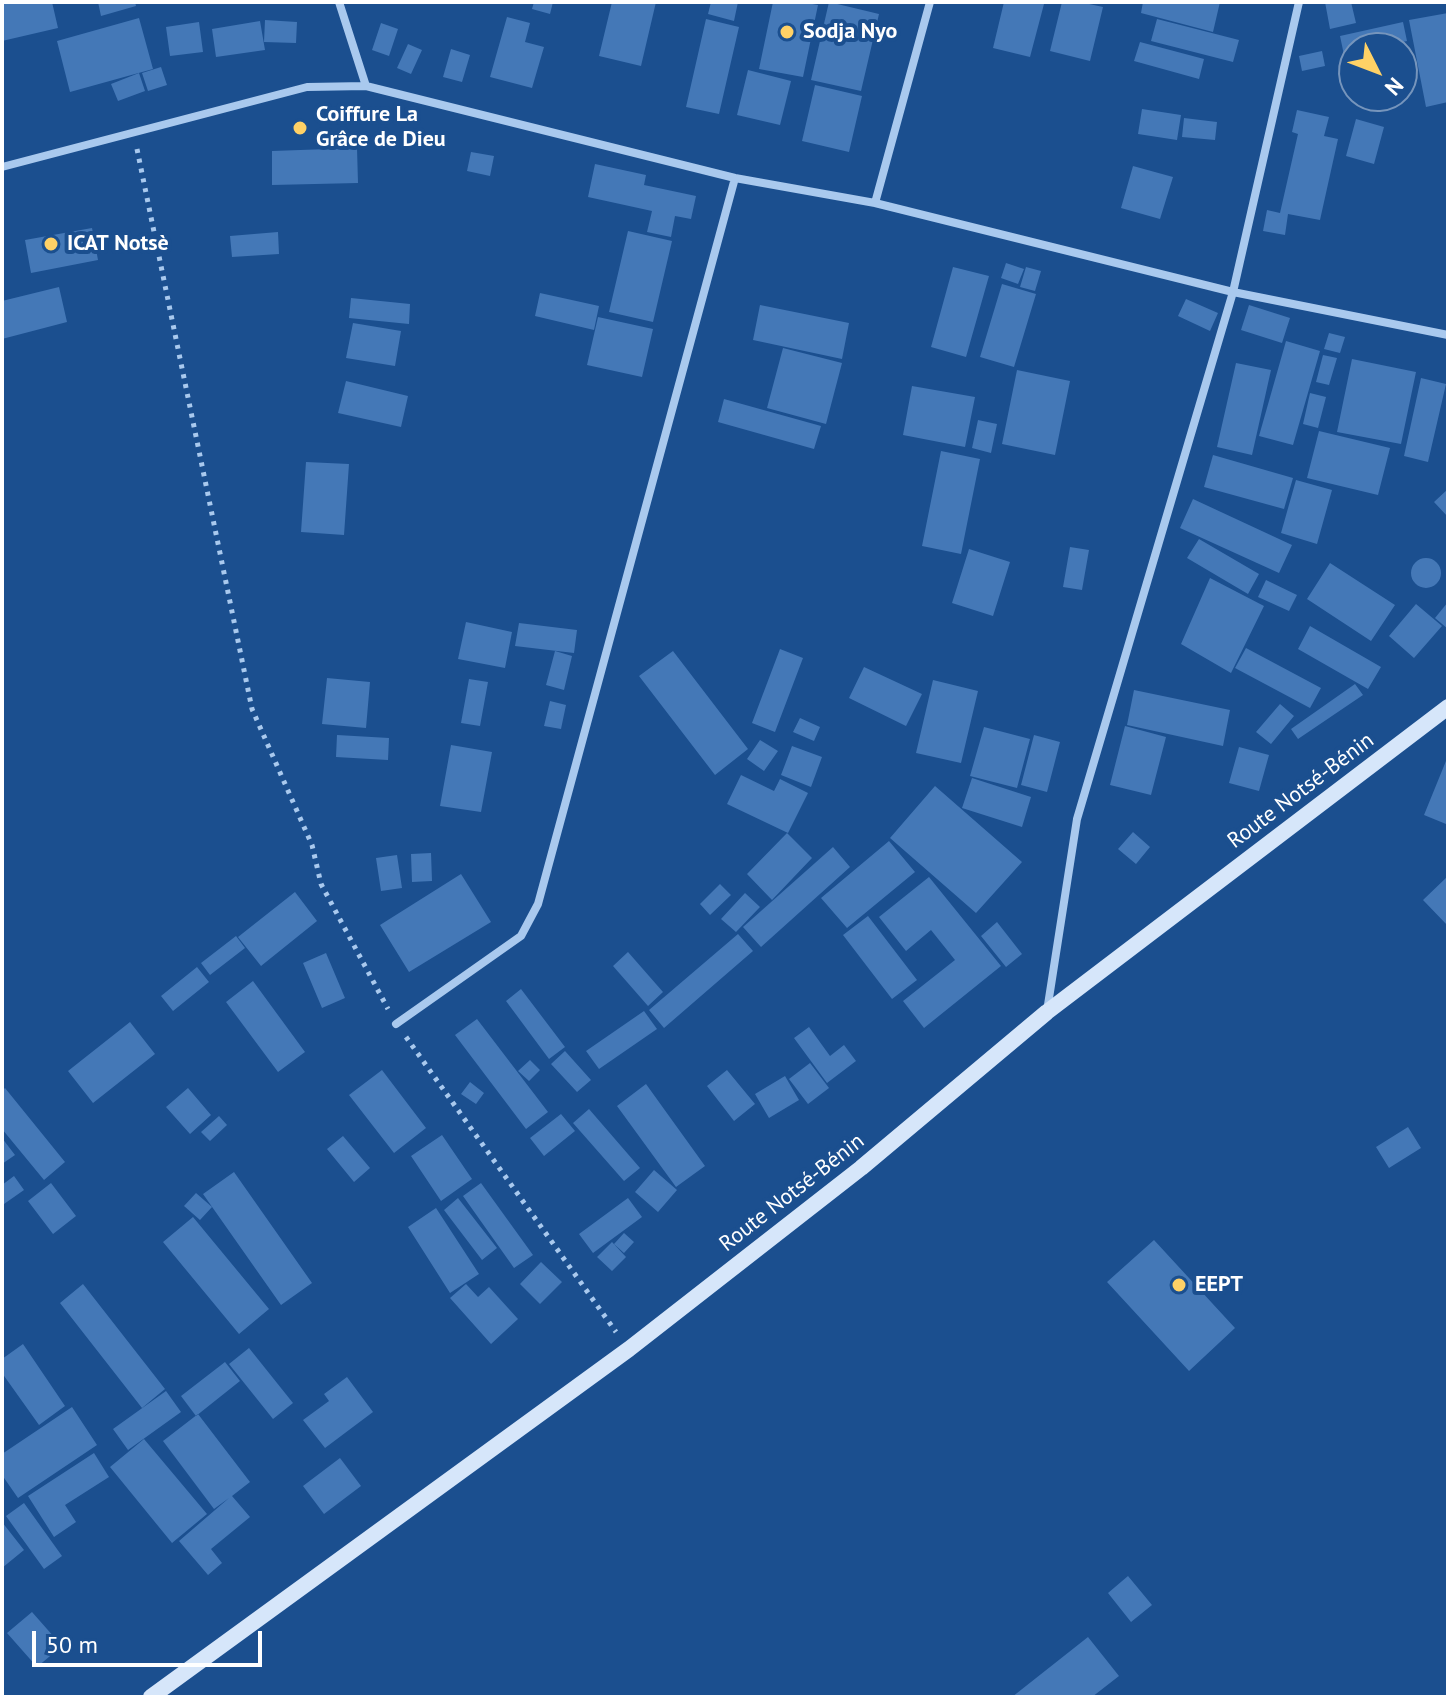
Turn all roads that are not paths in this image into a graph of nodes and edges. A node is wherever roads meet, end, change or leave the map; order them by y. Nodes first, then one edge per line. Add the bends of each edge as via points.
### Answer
1 (339, 2) edge
2 (930, 2) edge
3 (1299, 2) edge
4 (366, 86) junction
5 (2, 167) edge
6 (735, 178) junction
7 (875, 203) junction
8 (1233, 292) junction
9 (1448, 335) edge
10 (1448, 707) edge
11 (1047, 1012) junction
12 (396, 1024) road end
13 (151, 1697) edge

1 - 4 street
2 - 7 street
3 - 8 street
4 - 5 street via 307,87
4 - 6 street
6 - 7 street
6 - 12 street via 538,904 521,936
7 - 8 street
8 - 9 street
8 - 11 street via 1077,819
10 - 11 main road, Route Notsé-Bénin
11 - 13 main road, Route Notsé-Bénin via 861,1168 629,1349

